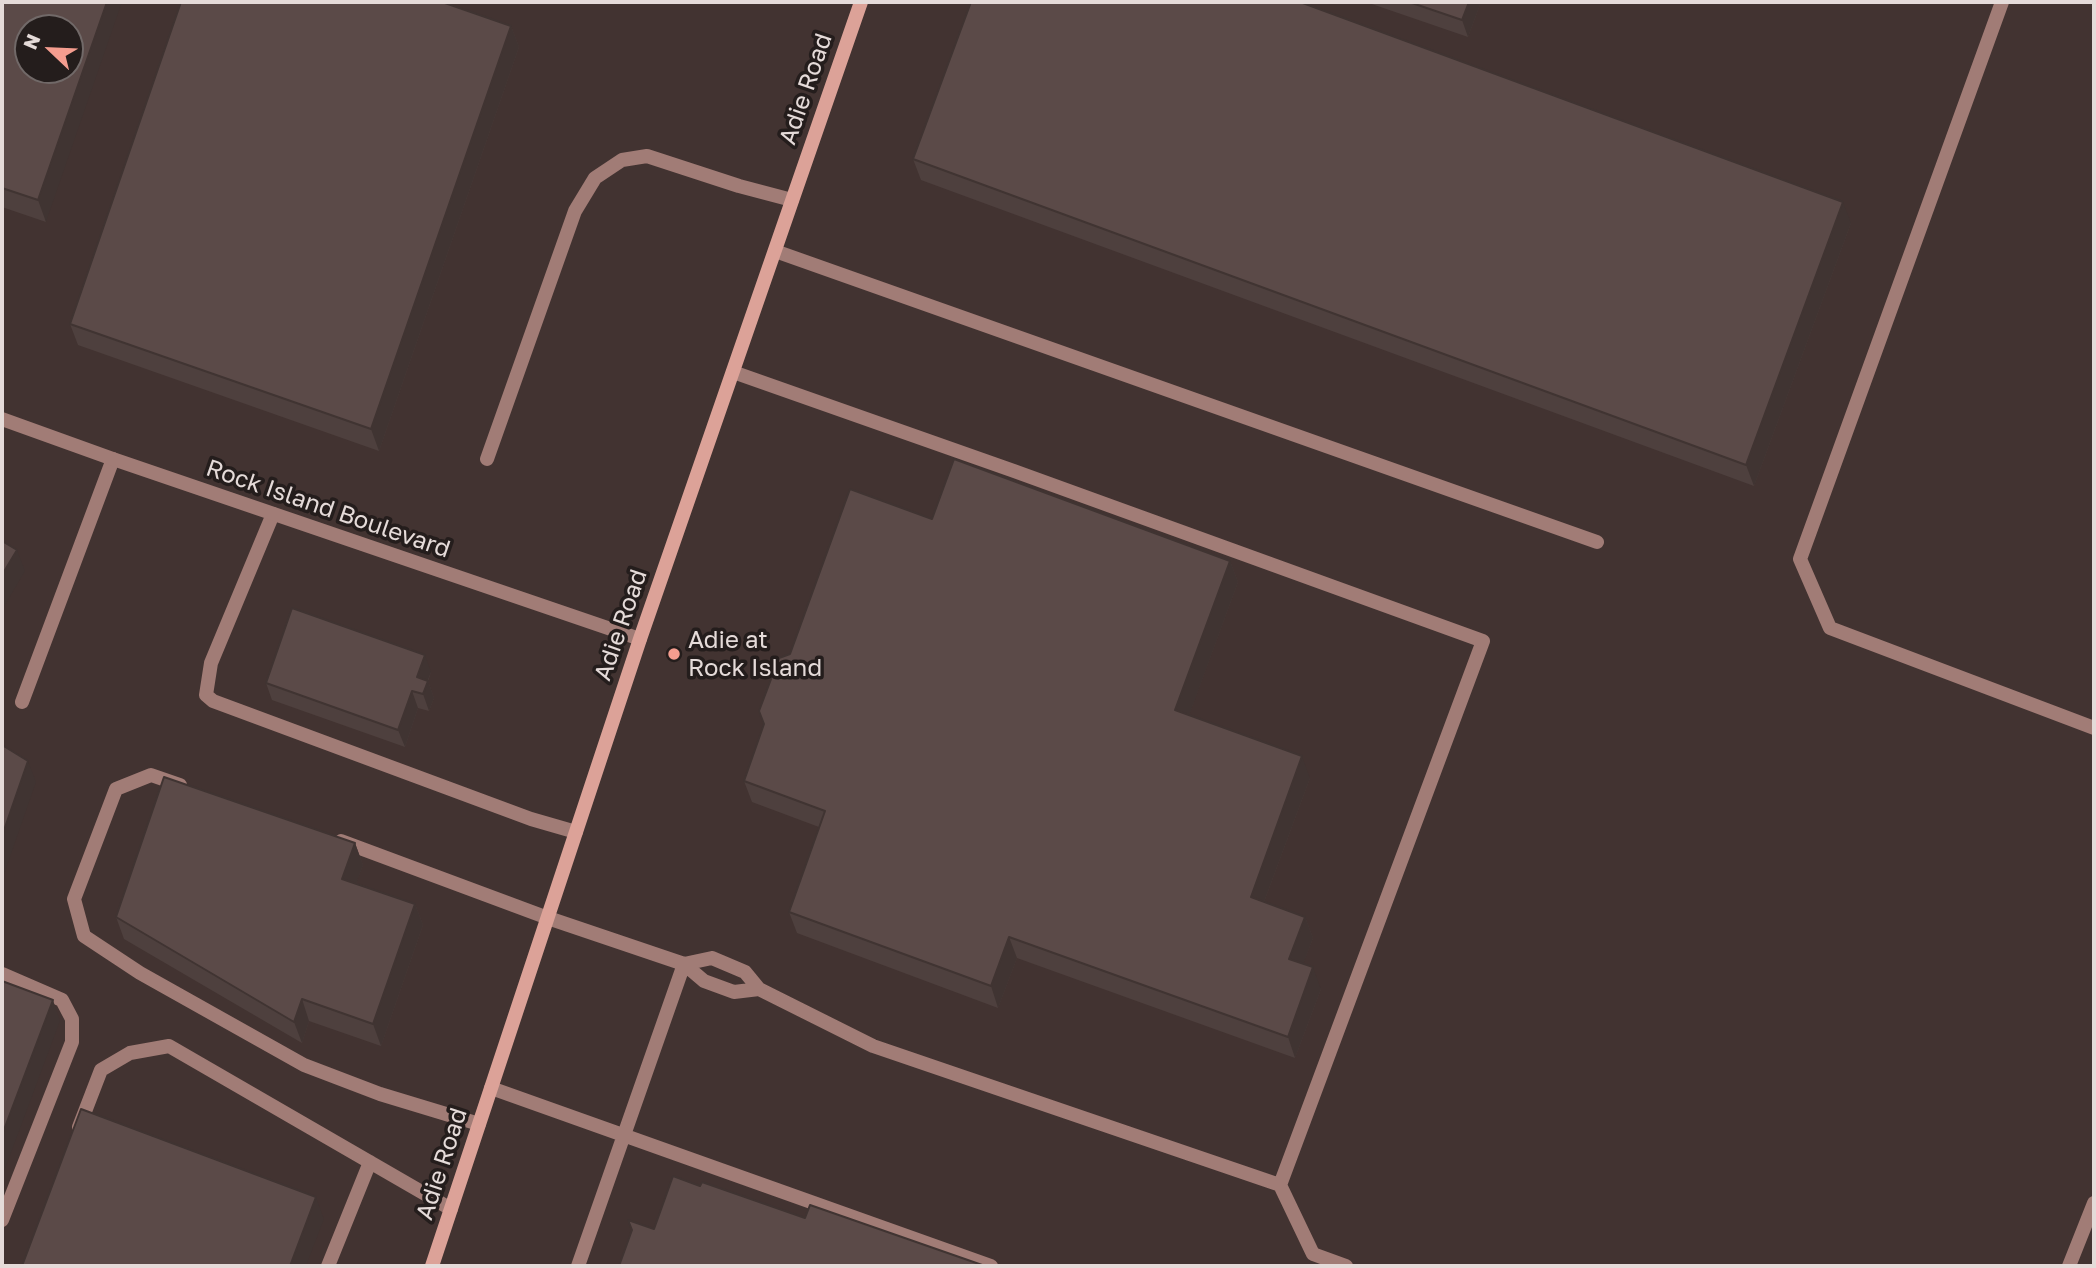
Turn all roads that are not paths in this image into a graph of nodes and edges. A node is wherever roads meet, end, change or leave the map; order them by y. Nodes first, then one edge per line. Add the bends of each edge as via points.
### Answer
1 (861, 2) edge
2 (2002, 2) edge
3 (792, 201) junction
4 (775, 251) junction
5 (733, 372) junction
6 (2, 419) edge
7 (113, 459) junction
8 (487, 459) dead end
9 (273, 514) junction
10 (1597, 542) dead end
11 (640, 639) junction
12 (22, 702) dead end
13 (2094, 728) edge
14 (189, 788) edge
15 (576, 832) junction
16 (329, 837) edge
17 (548, 918) junction
18 (684, 964) junction
19 (2, 974) edge
20 (759, 989) junction
21 (491, 1088) junction
22 (479, 1124) junction
23 (76, 1136) edge
24 (623, 1136) junction
25 (370, 1162) junction
26 (1280, 1185) junction
27 (2094, 1203) edge
28 (451, 1209) junction
29 (2, 1220) edge
30 (328, 1266) edge
31 (432, 1266) edge
32 (578, 1266) edge
33 (991, 1266) edge
34 (1346, 1266) edge
35 (2069, 1266) edge

1 - 3 street, Adie Road
2 - 13 street via 1800,559 1830,628
3 - 4 street, Adie Road
3 - 8 street via 647,156 622,160 595,178 575,211
4 - 5 street, Adie Road
4 - 10 street
5 - 11 street, Adie Road
5 - 26 street via 1483,641
6 - 7 street, Rock Island Boulevard
7 - 9 street, Rock Island Boulevard
7 - 12 street
9 - 11 street, Rock Island Boulevard
9 - 15 street via 211,663 206,695
11 - 15 street, Adie Road
14 - 22 street via 151,775 116,789 74,899 84,936 140,973 304,1065
15 - 17 street, Adie Road
16 - 17 street
17 - 18 street
17 - 21 street, Adie Road
18 - 20 street via 704,981 734,992
18 - 20 street via 712,958 744,972
18 - 24 street
19 - 29 street via 62,1000 72,1019 72,1042
20 - 26 street via 873,1046
21 - 22 street, Adie Road
21 - 24 street
22 - 28 street, Adie Road
23 - 25 street via 101,1070 130,1053 169,1046
24 - 32 street
24 - 33 street
25 - 28 street
25 - 30 street
26 - 34 street via 1313,1254
27 - 35 street
28 - 31 street, Adie Road

